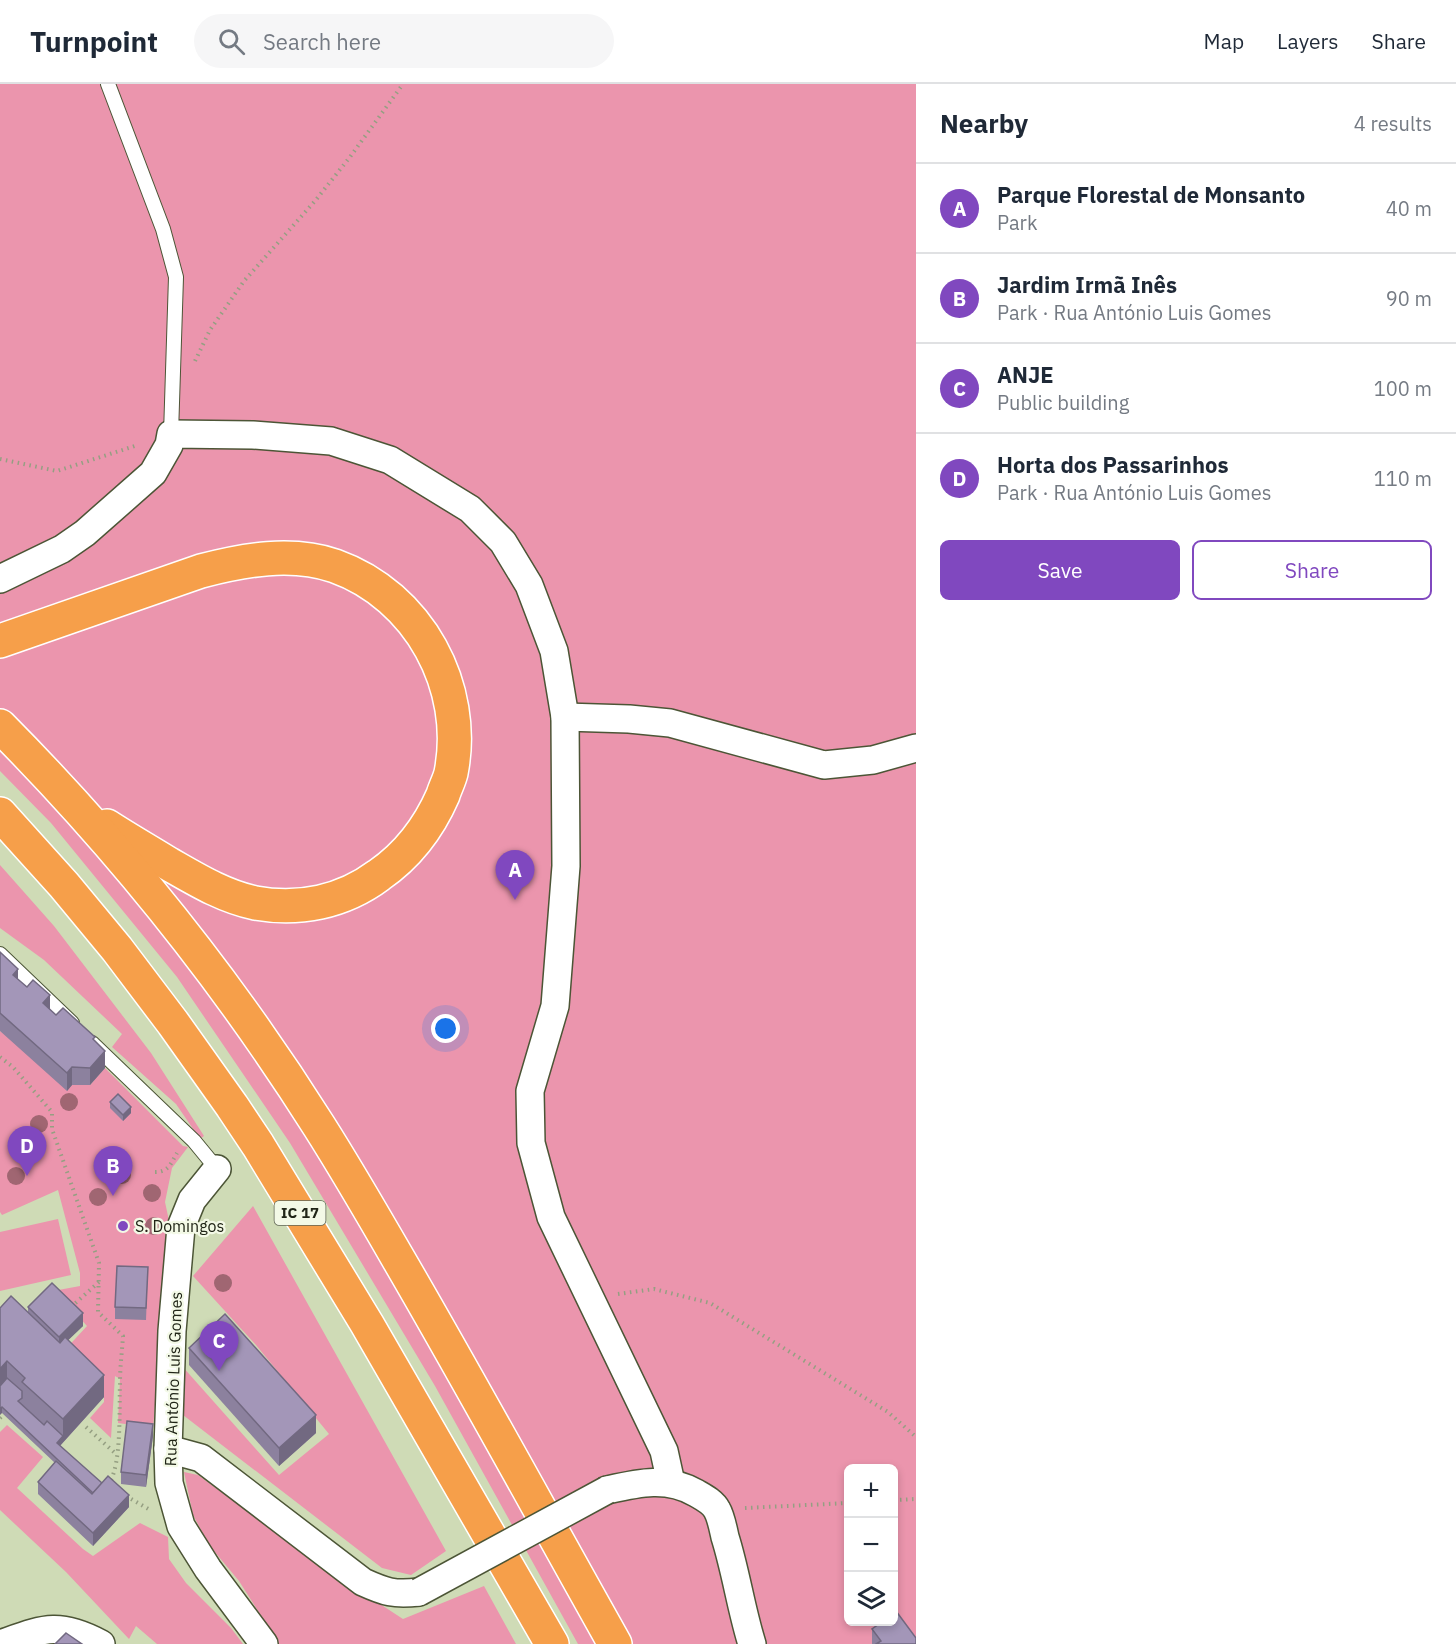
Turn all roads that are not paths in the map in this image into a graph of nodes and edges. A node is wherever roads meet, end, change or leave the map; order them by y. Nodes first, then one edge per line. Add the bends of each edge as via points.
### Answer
1 (108, 84) edge
2 (171, 434) junction
3 (0, 579) edge
4 (0, 641) edge
5 (565, 717) junction
6 (0, 726) edge
7 (916, 748) edge
8 (80, 810) junction
9 (0, 814) edge
10 (0, 954) edge
11 (217, 1169) joint
12 (168, 1449) junction
13 (671, 1483) junction
14 (0, 1644) edge
15 (101, 1644) edge
16 (264, 1644) edge
17 (552, 1644) edge
18 (615, 1644) edge
19 (752, 1644) edge

1 - 2 lane via 163,229 176,277
2 - 3 street via 153,472 86,533
2 - 5 street via 331,441 390,460 470,509 503,542 529,585 554,651
4 - 8 highway via 201,571 247,561 310,560 360,577 380,590 418,628 444,675 454,724 454,749 441,799 427,826 388,869 363,887 336,899 282,906 230,896 206,886
5 - 7 street via 670,723 824,765 873,760
5 - 13 street via 566,866 555,1006 530,1091 531,1143 551,1216 664,1451
6 - 8 highway
8 - 18 highway via 186,939 318,1125 429,1311
9 - 17 highway, IC 17 via 117,949 252,1135
10 - 11 lane via 194,1141
11 - 12 street, Rua António Luis Gomes via 192,1200 181,1227
12 - 13 street, bridge via 201,1458 363,1582 400,1594 419,1592 607,1490 653,1481
12 - 16 street, Rua António Luis Gomes via 169,1483 181,1526
13 - 19 street via 706,1498 717,1510
14 - 15 street via 35,1632 68,1630

